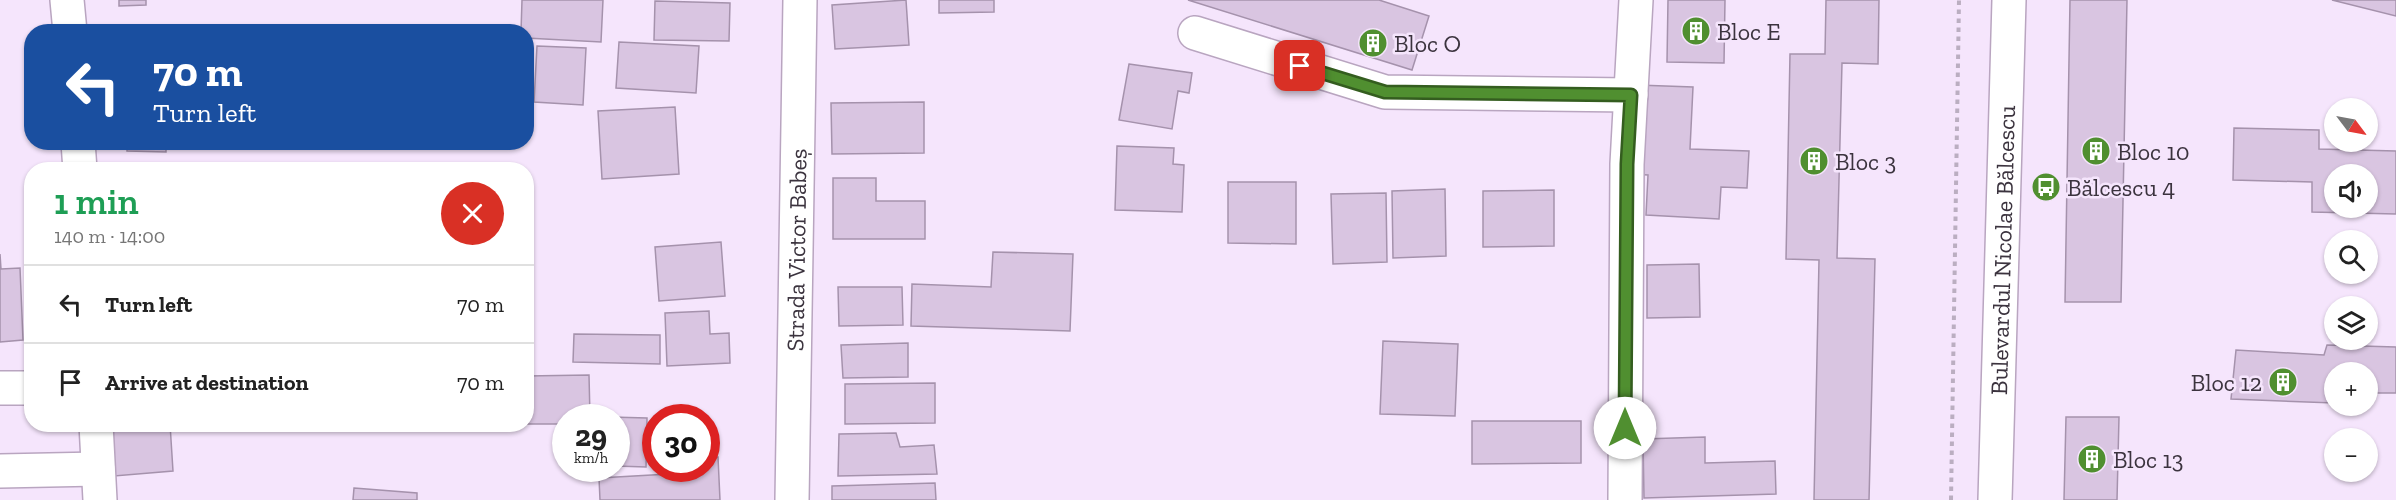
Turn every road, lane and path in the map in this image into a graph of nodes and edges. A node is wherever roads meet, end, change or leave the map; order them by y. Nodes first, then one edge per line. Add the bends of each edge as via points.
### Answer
1 (68, 0) edge
2 (800, 0) edge
3 (1636, 0) edge
4 (1959, 0) edge
5 (2009, 0) edge
6 (70, 24) edge
7 (1195, 33) dead end
8 (1631, 95) junction
9 (0, 388) edge
10 (24, 388) edge
11 (96, 432) edge
12 (0, 471) edge
13 (99, 484) edge
14 (792, 500) edge
15 (1625, 500) edge
16 (1951, 500) edge
17 (1995, 500) edge

1 - 6 street
2 - 14 street, Strada Victor Babeș
3 - 8 street
4 - 16 path
5 - 17 street, Bulevardul Nicolae Bălcescu
7 - 8 street via 1385,92
8 - 15 street
9 - 10 street
11 - 13 street
12 - 13 street

